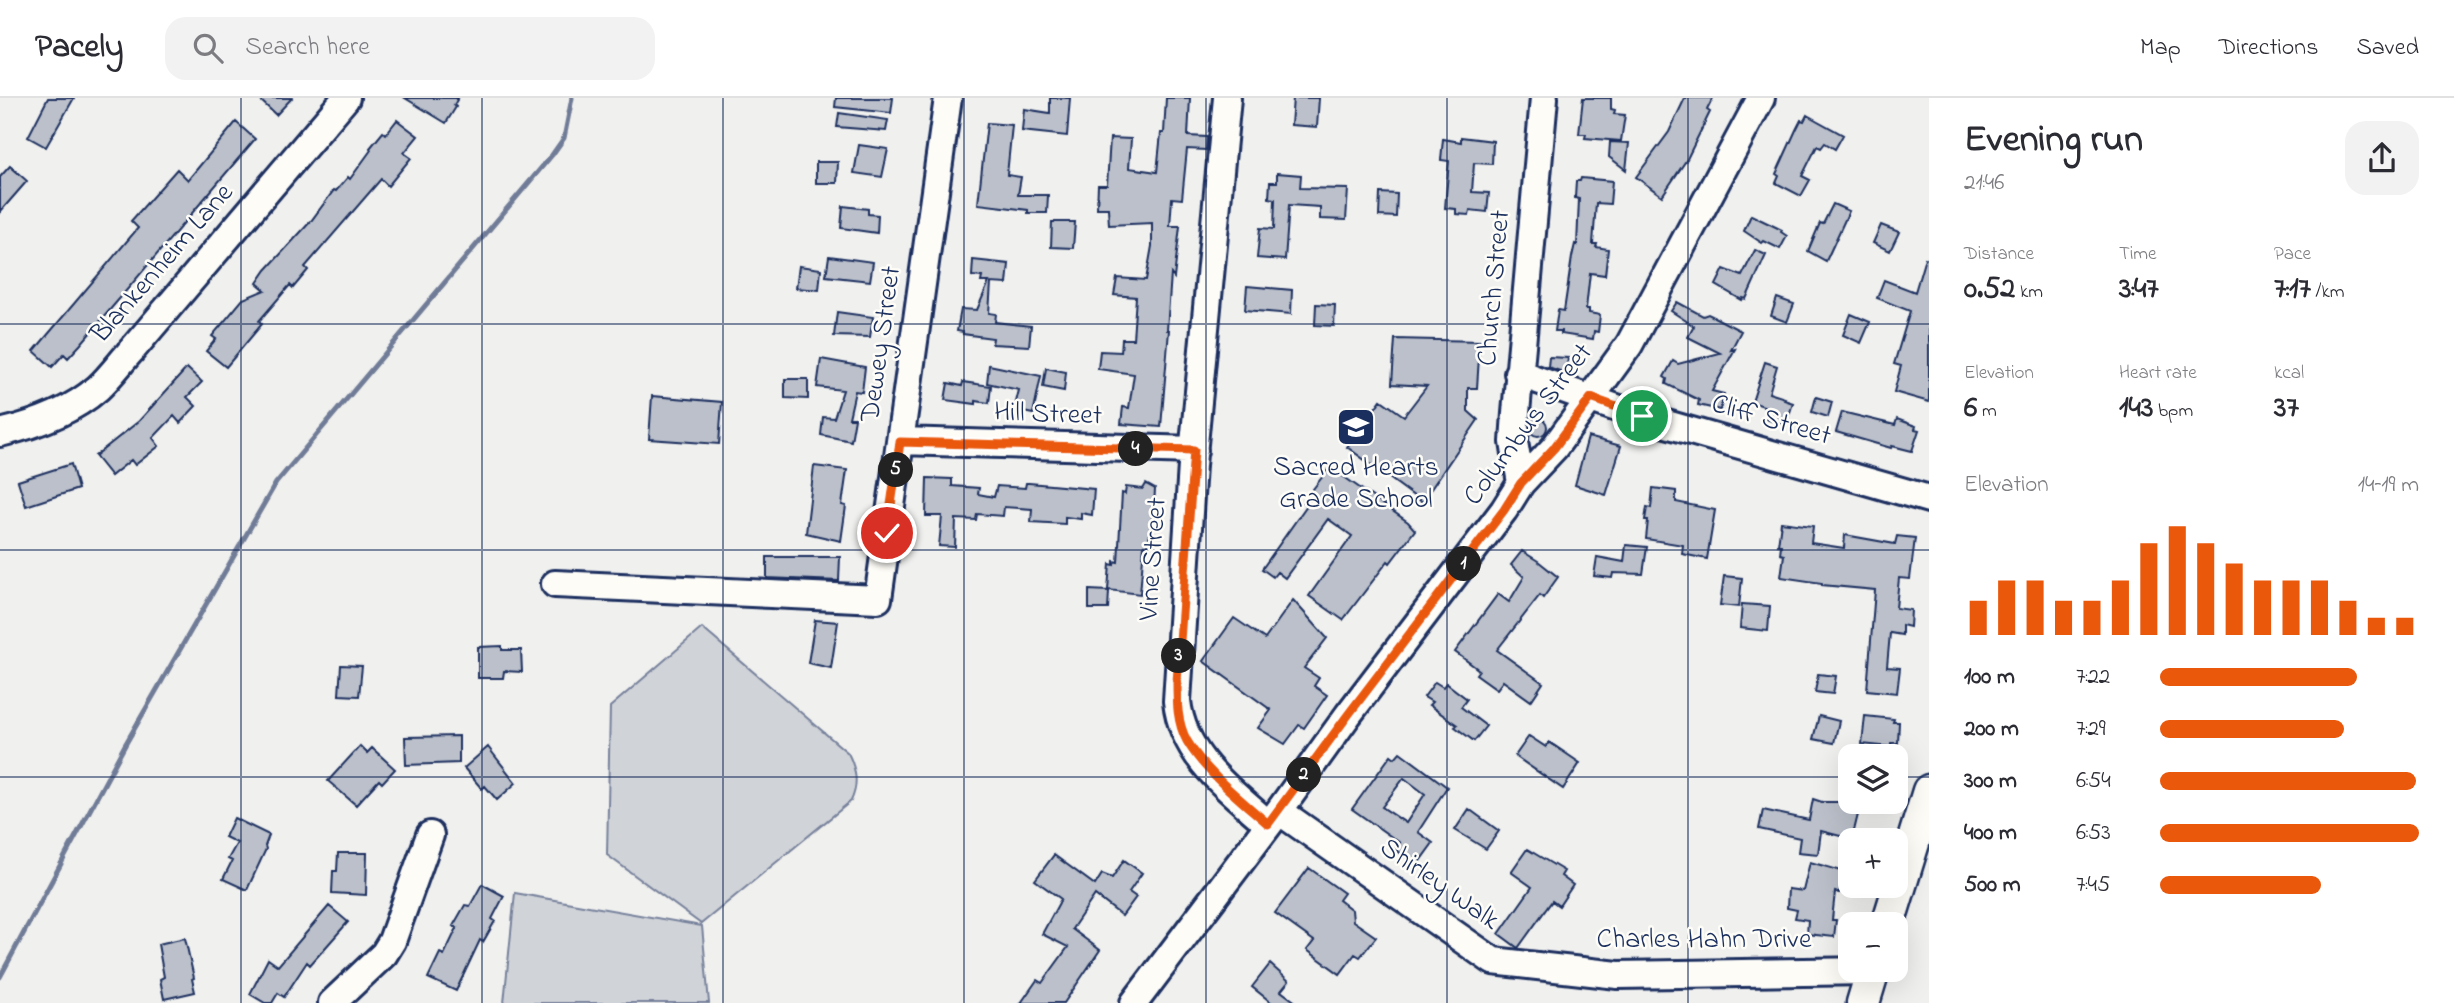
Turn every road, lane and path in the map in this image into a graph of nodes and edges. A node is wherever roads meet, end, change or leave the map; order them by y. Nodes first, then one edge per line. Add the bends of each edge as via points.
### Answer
1 (346, 98) edge
2 (948, 98) edge
3 (1227, 98) edge
4 (1544, 98) edge
5 (1761, 98) edge
6 (1518, 373) junction
7 (1591, 398) junction
8 (0, 433) edge
9 (900, 442) junction
10 (1194, 450) junction
11 (1521, 483) junction
12 (1929, 499) edge
13 (555, 584) dead end
14 (1929, 791) edge
15 (1273, 818) junction
16 (430, 835) dead end
17 (1892, 912) edge
18 (1578, 970) joint
19 (1838, 971) edge
20 (1869, 982) edge
21 (332, 1003) edge
22 (1134, 1003) edge
23 (1863, 1003) edge

1 - 8 street, Blankenheim Lane via 97,388 54,415
2 - 9 street, Dewey Street
3 - 10 street, Vine Street
4 - 6 street, Church Street
5 - 7 street, Columbus Street via 1641,324
6 - 7 street, Cliff Street
6 - 11 street, Church Street via 1514,442
7 - 11 street, Columbus Street
7 - 12 street, Cliff Street via 1649,419
9 - 10 street, Hill Street
9 - 13 street, Dewey Street via 878,599
10 - 15 street, Vine Street via 1177,682 1179,718 1187,741 1222,783
11 - 15 street, Columbus Street
14 - 17 main road
15 - 18 street, Shirley Walk via 1493,961
15 - 22 street, Columbus Street
16 - 21 street via 392,941
18 - 19 street, Charles Hahn Drive via 1618,975
20 - 23 main road

